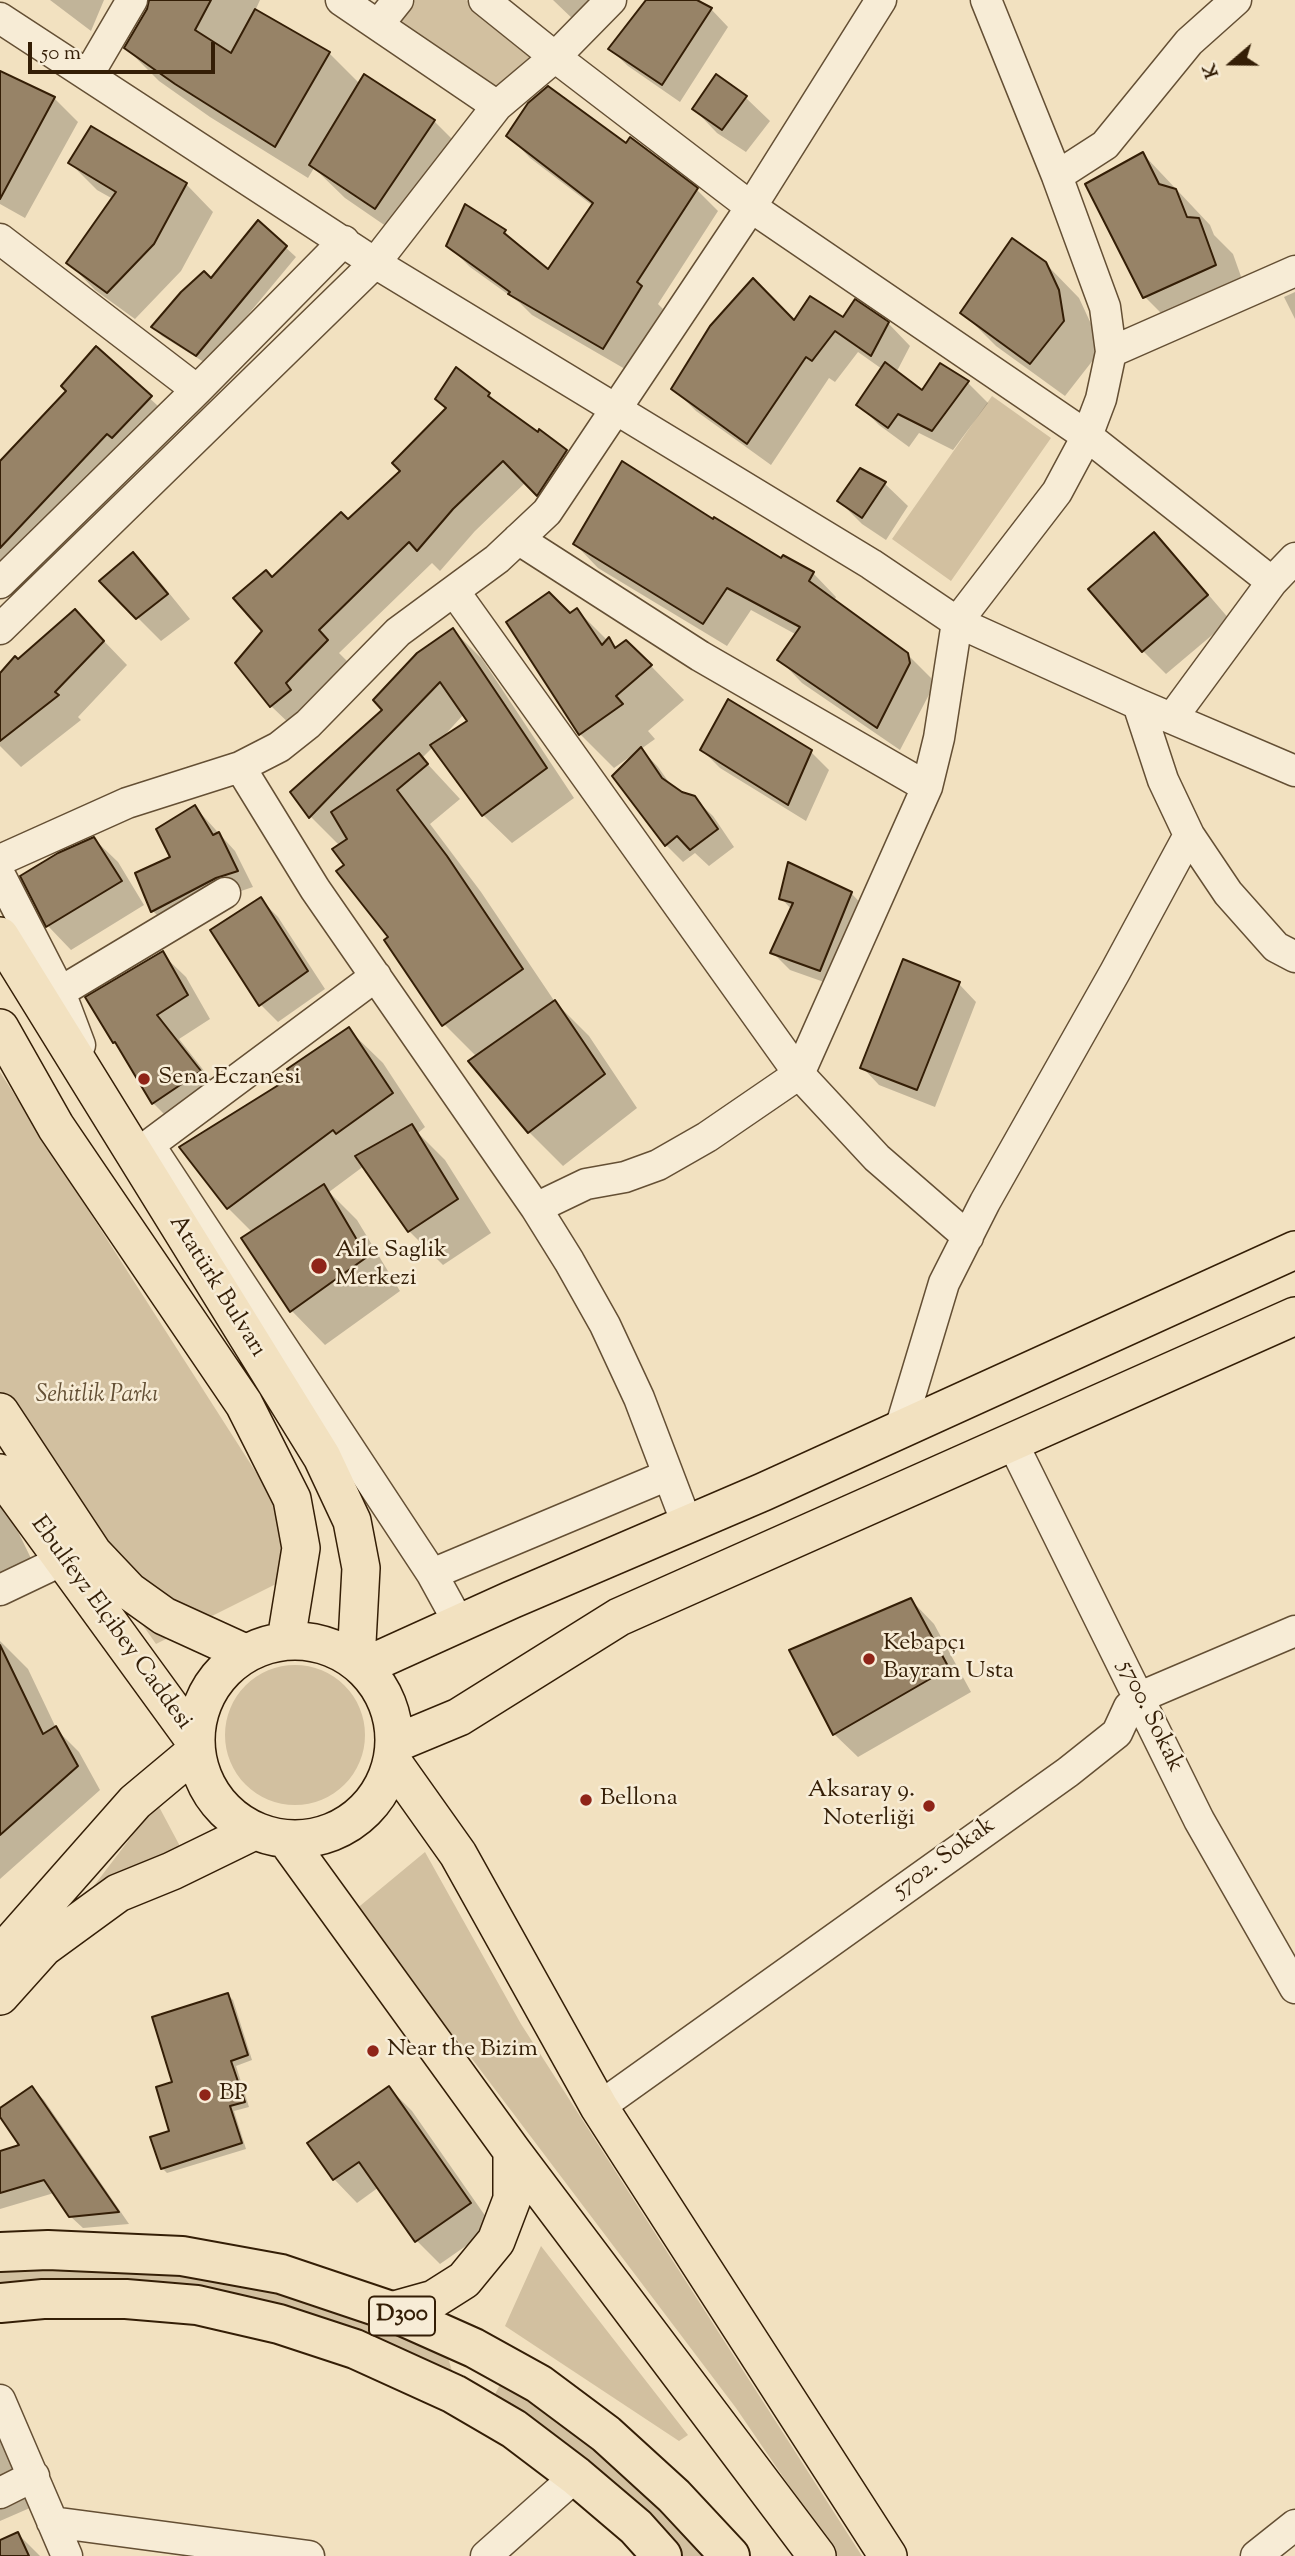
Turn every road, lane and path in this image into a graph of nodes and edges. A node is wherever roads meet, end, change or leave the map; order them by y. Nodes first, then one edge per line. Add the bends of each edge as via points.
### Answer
1 (132, 0) edge
2 (341, 0) edge
3 (398, 0) edge
4 (484, 0) edge
5 (611, 0) edge
6 (881, 0) edge
7 (986, 0) edge
8 (1236, 0) edge
9 (0, 19) edge
10 (379, 24) junction
11 (555, 57) junction
12 (88, 75) junction
13 (497, 106) junction
14 (1058, 176) junction
15 (751, 207) junction
16 (0, 239) edge
17 (344, 241) junction
18 (375, 262) junction
19 (1295, 271) edge
20 (1111, 352) junction
21 (197, 390) junction
22 (617, 410) junction
23 (1087, 436) junction
24 (518, 540) junction
25 (1295, 558) edge
26 (1272, 582) junction
27 (0, 583) edge
28 (454, 591) junction
29 (957, 622) junction
30 (0, 629) edge
31 (1138, 704) junction
32 (1172, 718) junction
33 (240, 766) junction
34 (1295, 771) edge
35 (926, 787) junction
36 (1189, 835) junction
37 (0, 860) edge
38 (0, 875) edge
39 (225, 893) dead end
40 (0, 936) edge
41 (1295, 957) edge
42 (376, 976) junction
43 (60, 992) junction
44 (0, 1028) edge
45 (799, 1074) junction
46 (149, 1144) junction
47 (536, 1208) junction
48 (968, 1237) junction
49 (1295, 1250) edge
50 (1295, 1316) edge
51 (0, 1412) edge
52 (900, 1429) junction
53 (1012, 1442) junction
54 (0, 1473) edge
55 (668, 1475) junction
56 (687, 1524) junction
57 (63, 1560) junction
58 (432, 1574) junction
59 (0, 1590) edge
60 (460, 1625) junction
61 (1295, 1631) edge
62 (286, 1640) junction
63 (246, 1653) junction
64 (360, 1664) junction
65 (1140, 1697) junction
66 (195, 1746) junction
67 (393, 1752) junction
68 (270, 1835) junction
69 (1283, 1940) edge
70 (0, 1955) edge
71 (1295, 1988) edge
72 (0, 1996) edge
73 (599, 2107) junction
74 (512, 2151) junction
75 (0, 2252) edge
76 (0, 2303) edge
77 (391, 2311) junction
78 (0, 2400) edge
79 (34, 2476) junction
80 (576, 2476) junction
81 (0, 2493) edge
82 (52, 2522) junction
83 (1295, 2525) edge
84 (67, 2556) edge
85 (309, 2556) edge
86 (486, 2556) edge
87 (662, 2556) edge
88 (730, 2556) edge
89 (817, 2556) edge
90 (888, 2556) edge
91 (1256, 2556) edge

1 - 12 street
2 - 10 street
3 - 10 street
4 - 11 street
5 - 11 street
6 - 15 street
7 - 14 street
8 - 14 street via 1189,42 1105,145
9 - 12 street
10 - 13 street
11 - 13 street
11 - 15 street
12 - 17 street
13 - 18 street
14 - 20 street via 1105,307
15 - 22 street
15 - 23 street
16 - 21 street
17 - 18 street
17 - 21 street
18 - 22 street
18 - 30 street
19 - 20 street
20 - 23 street
21 - 27 street
22 - 24 street via 547,512
22 - 29 street via 871,564
23 - 26 street
23 - 29 street via 1057,492
24 - 28 street
24 - 35 street via 700,656
25 - 26 street
26 - 32 street
28 - 33 street via 398,632 279,747
28 - 45 street
29 - 31 street
29 - 35 street via 939,738
31 - 32 street
31 - 36 street via 1163,780
32 - 34 street
33 - 37 street via 127,803
33 - 42 street via 315,889
35 - 45 street
36 - 41 street via 1228,893 1276,947
36 - 48 street
38 - 43 street
39 - 43 street
40 - 64 main road, Atatürk Bulvarı via 322,1457 352,1521 361,1568
42 - 46 street
42 - 47 street
43 - 46 street via 79,1044
44 - 62 main road, Atatürk Bulvarı via 56,1127 244,1404 292,1499 301,1548
45 - 47 street via 657,1165 586,1184
45 - 48 street via 877,1158
46 - 58 street
47 - 55 street via 605,1325
48 - 52 street via 944,1283
49 - 52 main road
50 - 53 main road
51 - 63 main road, Ebulfeyz Elçibey Caddesi via 93,1553 129,1591 164,1616
52 - 56 main road
53 - 65 street, 5700. Sokak
53 - 67 main road via 619,1617 459,1717
54 - 57 main road, Ebulfeyz Elçibey Caddesi
55 - 56 street
55 - 58 street
56 - 60 main road
57 - 59 street
57 - 66 main road, Ebulfeyz Elçibey Caddesi
58 - 60 street
60 - 64 main road
61 - 65 street
62 - 63 main road
62 - 64 main road via 327,1645
63 - 66 main road via 228,1665 204,1699
64 - 67 main road via 387,1702 393,1722
65 - 69 street, 5700. Sokak via 1199,1820
65 - 73 street, 5702. Sokak via 1129,1707 1117,1733 1068,1772
66 - 68 main road via 202,1776 214,1798 232,1817
66 - 70 main road via 135,1802
67 - 68 main road via 376,1798 345,1826 307,1839
67 - 73 main road via 458,1854
68 - 72 main road via 118,1893 44,1947
68 - 74 main road
69 - 71 street, 5700. Sokak
73 - 90 main road
74 - 77 main road via 512,2199 496,2241 464,2280 434,2299
74 - 89 main road
75 - 77 highway, D300 via 182,2256 281,2274
76 - 80 highway, D300 via 126,2299 197,2305 279,2323 355,2349 454,2394 514,2429
77 - 88 highway, D300 via 474,2348 539,2384 674,2496
78 - 79 street
79 - 81 street
79 - 82 street
80 - 86 street
80 - 87 highway, D300 via 636,2527
82 - 84 street
82 - 85 street
83 - 91 street

